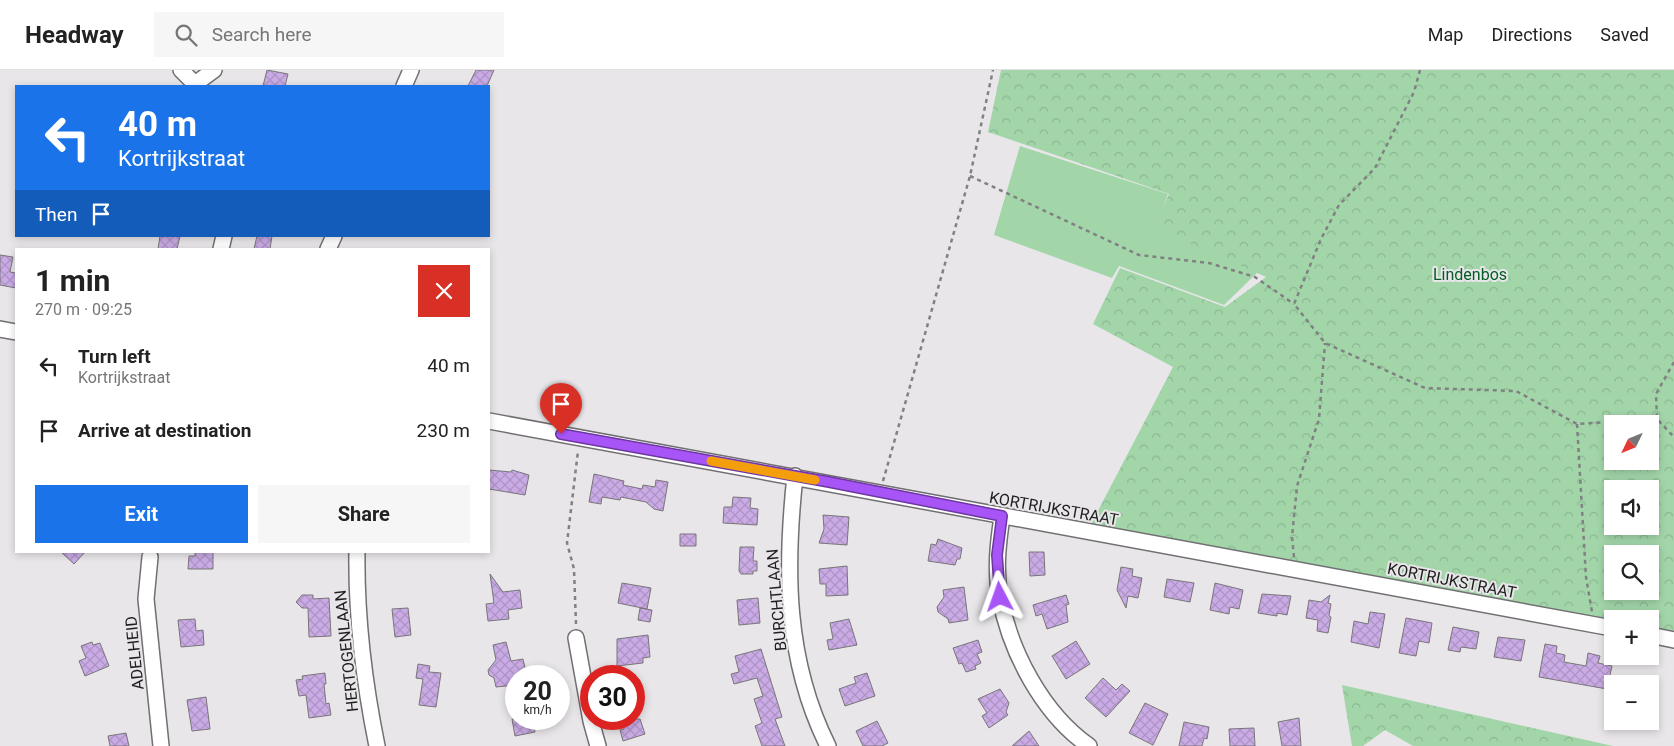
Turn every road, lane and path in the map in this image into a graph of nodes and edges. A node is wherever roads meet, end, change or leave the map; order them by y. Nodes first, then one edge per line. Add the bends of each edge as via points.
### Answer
1 (181, 70) edge
2 (214, 70) edge
3 (411, 70) edge
4 (993, 70) edge
5 (1420, 70) edge
6 (196, 85) edge
7 (404, 85) edge
8 (970, 176) junction
9 (1294, 304) junction
10 (0, 329) edge
11 (15, 332) edge
12 (1325, 343) junction
13 (1674, 362) edge
14 (1657, 415) edge
15 (490, 421) edge
16 (1659, 421) edge
17 (1604, 422) edge
18 (1577, 424) junction
19 (1674, 437) edge
20 (579, 438) junction
21 (795, 476) junction
22 (880, 492) junction
23 (1002, 516) junction
24 (357, 553) edge
25 (150, 557) dead end
26 (1294, 569) junction
27 (1594, 625) junction
28 (1604, 627) edge
29 (1659, 637) edge
30 (576, 638) joint
31 (1674, 640) edge
32 (161, 746) edge
33 (377, 746) edge
34 (598, 746) edge
35 (828, 746) edge
36 (1089, 746) edge

1 - 6 street
2 - 6 street
3 - 7 street
4 - 8 path
5 - 9 path via 1414,92 1375,168 1339,205
8 - 9 path via 1139,255 1209,263 1255,277
8 - 22 path
9 - 12 path
10 - 11 street
12 - 18 path via 1425,388 1516,391
12 - 26 path via 1319,419 1297,486 1292,537
13 - 14 path via 1656,394
15 - 20 street, KORTRIJKSTRAAT
16 - 19 path
17 - 18 path
18 - 27 path via 1586,577
20 - 21 street, KORTRIJKSTRAAT
20 - 30 path via 567,543 574,569
21 - 22 street, KORTRIJKSTRAAT
21 - 35 street, BURCHTLAAN via 789,535 793,634 804,683
22 - 23 street, KORTRIJKSTRAAT
23 - 26 street, KORTRIJKSTRAAT
23 - 36 street via 997,555 1000,597 1018,654 1059,720
24 - 33 street, HERTOGENLAAN via 356,581 366,683
25 - 32 street, ADELHEID via 146,599
26 - 27 street, KORTRIJKSTRAAT
27 - 28 street, KORTRIJKSTRAAT
29 - 31 street
30 - 34 street

